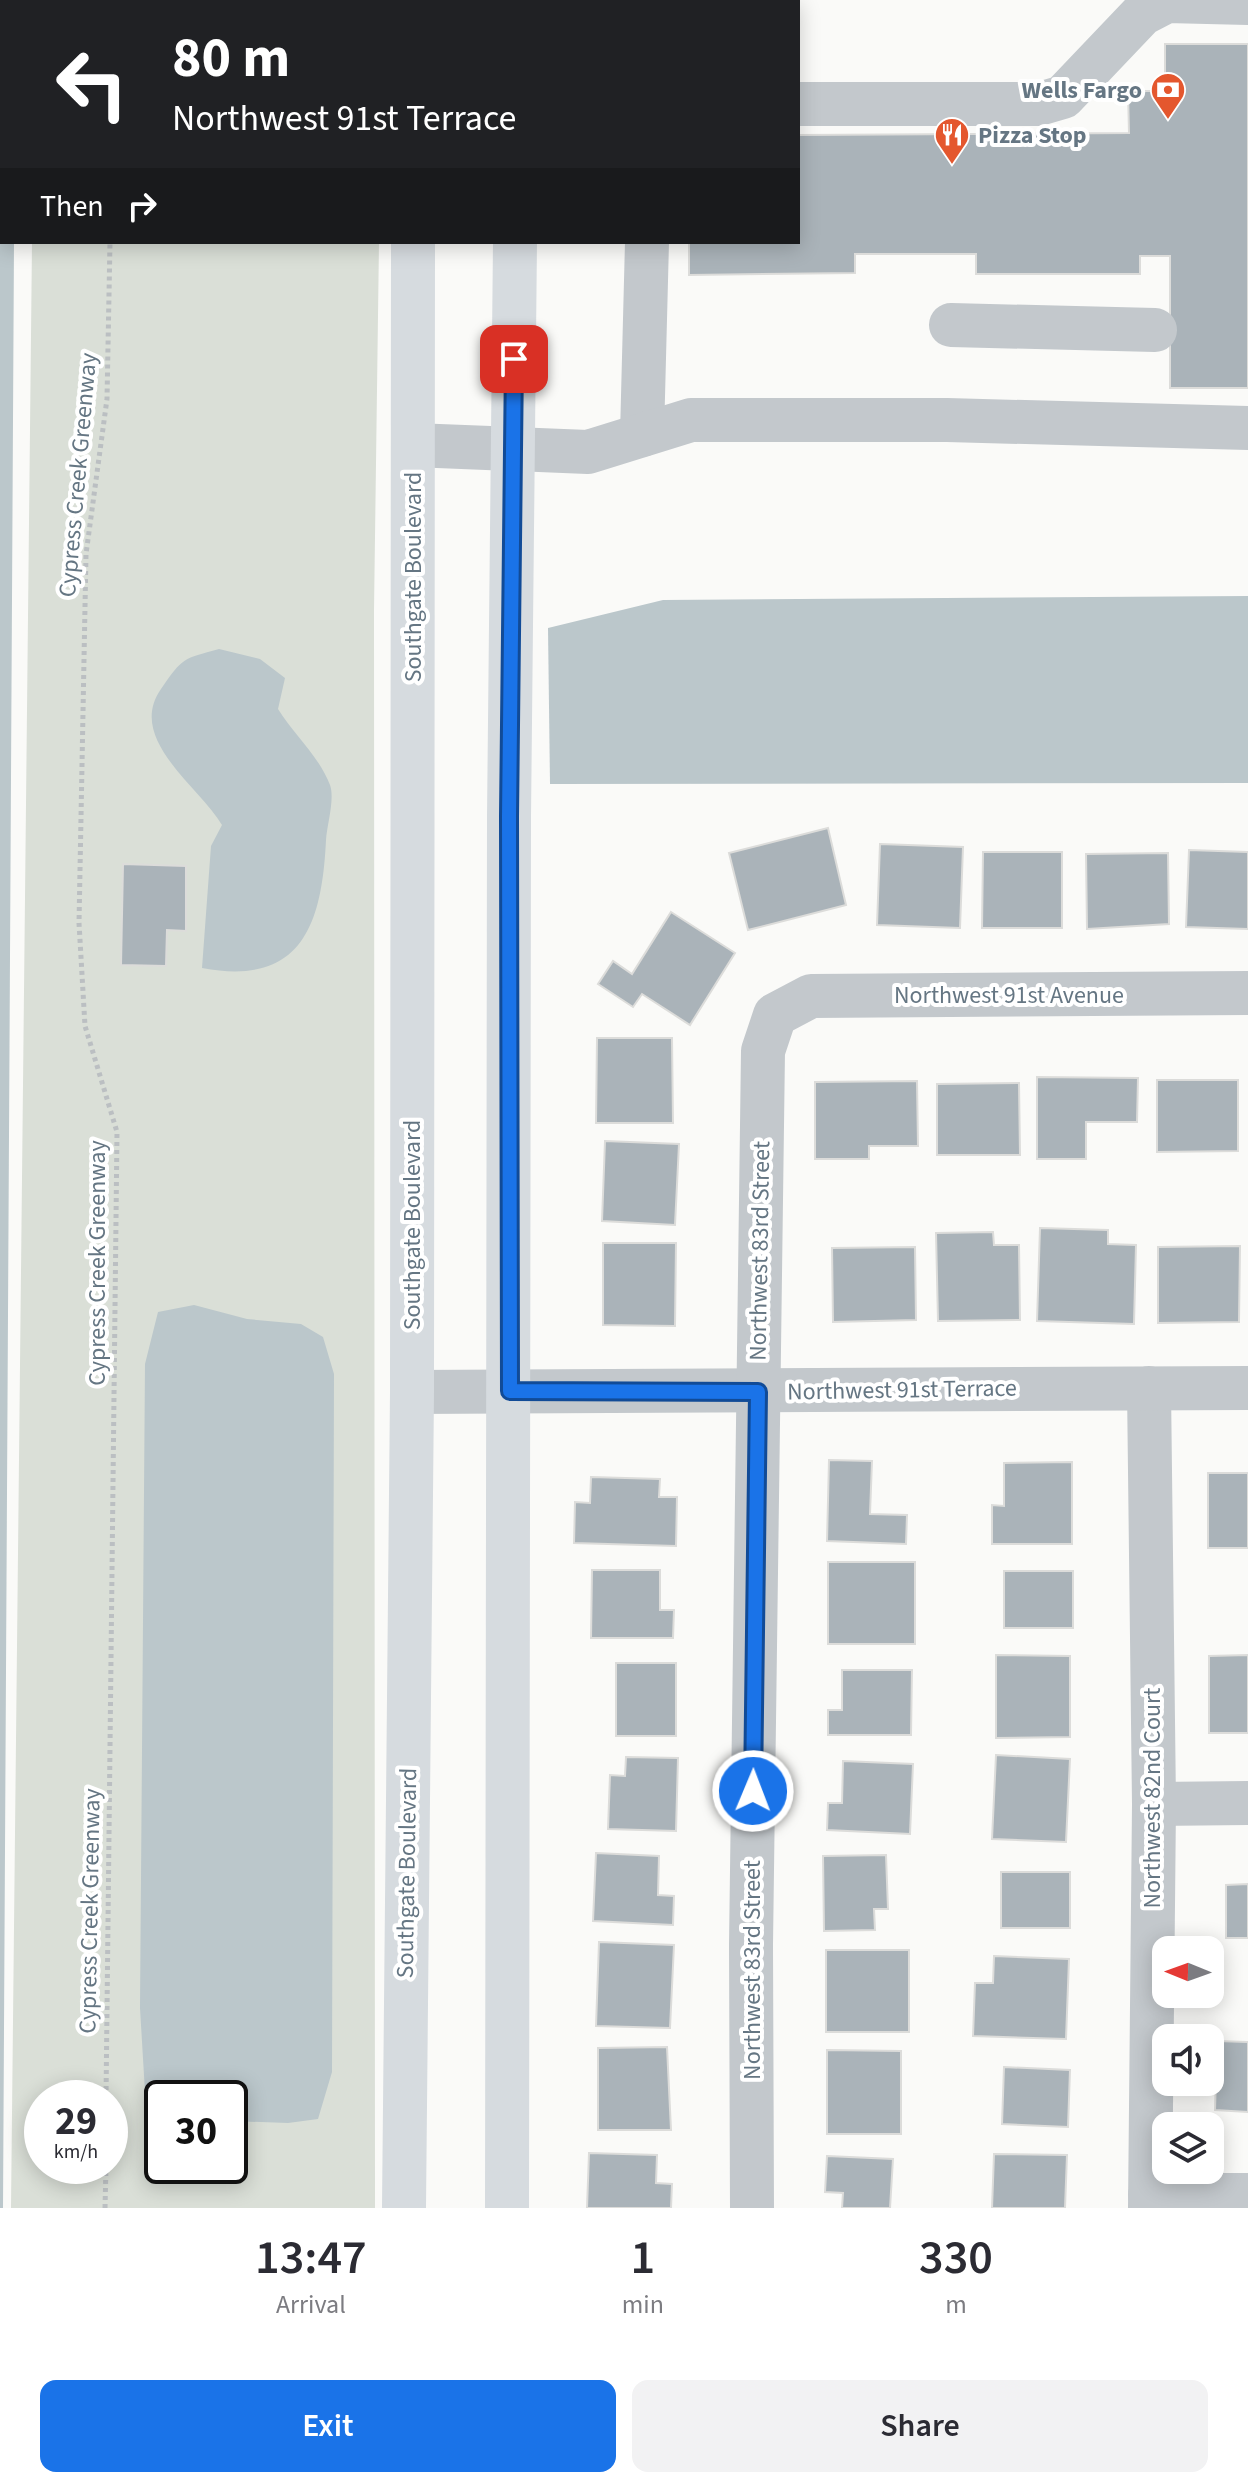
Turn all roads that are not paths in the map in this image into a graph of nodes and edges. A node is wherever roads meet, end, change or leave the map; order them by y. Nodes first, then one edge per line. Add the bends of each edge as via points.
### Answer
1 (1248, 3) edge
2 (800, 104) edge
3 (413, 244) edge
4 (515, 244) edge
5 (647, 244) edge
6 (951, 325) dead end
7 (1155, 330) dead end
8 (1248, 428) edge
9 (642, 435) junction
10 (413, 445) junction
11 (514, 447) junction
12 (1248, 993) edge
13 (775, 1015) joint
14 (1149, 1388) junction
15 (1248, 1388) edge
16 (510, 1391) junction
17 (412, 1392) junction
18 (758, 1392) junction
19 (1248, 1803) edge
20 (1154, 1804) junction
21 (1248, 2195) edge
22 (1150, 2202) edge
23 (404, 2208) edge
24 (507, 2208) edge
25 (752, 2208) edge

1 - 2 street via 1167,1 1142,14 1063,97 1039,104
3 - 10 main road, Southgate Boulevard
4 - 11 main road
5 - 9 street
6 - 7 street
8 - 9 street via 691,420
9 - 11 street via 588,452
10 - 11 street
10 - 17 main road, Southgate Boulevard
11 - 16 main road
12 - 13 street, Northwest 91st Avenue via 811,996
13 - 18 street, Northwest 83rd Street via 763,1051
14 - 15 street, Northwest 91st Terrace
14 - 18 street, Northwest 91st Terrace
14 - 20 street, Northwest 82nd Court
16 - 17 street, Northwest 91st Terrace
16 - 18 street, Northwest 91st Terrace
16 - 24 main road
17 - 23 main road, Southgate Boulevard
18 - 25 street, Northwest 83rd Street
19 - 20 street
20 - 22 street, Northwest 82nd Court
21 - 22 street

